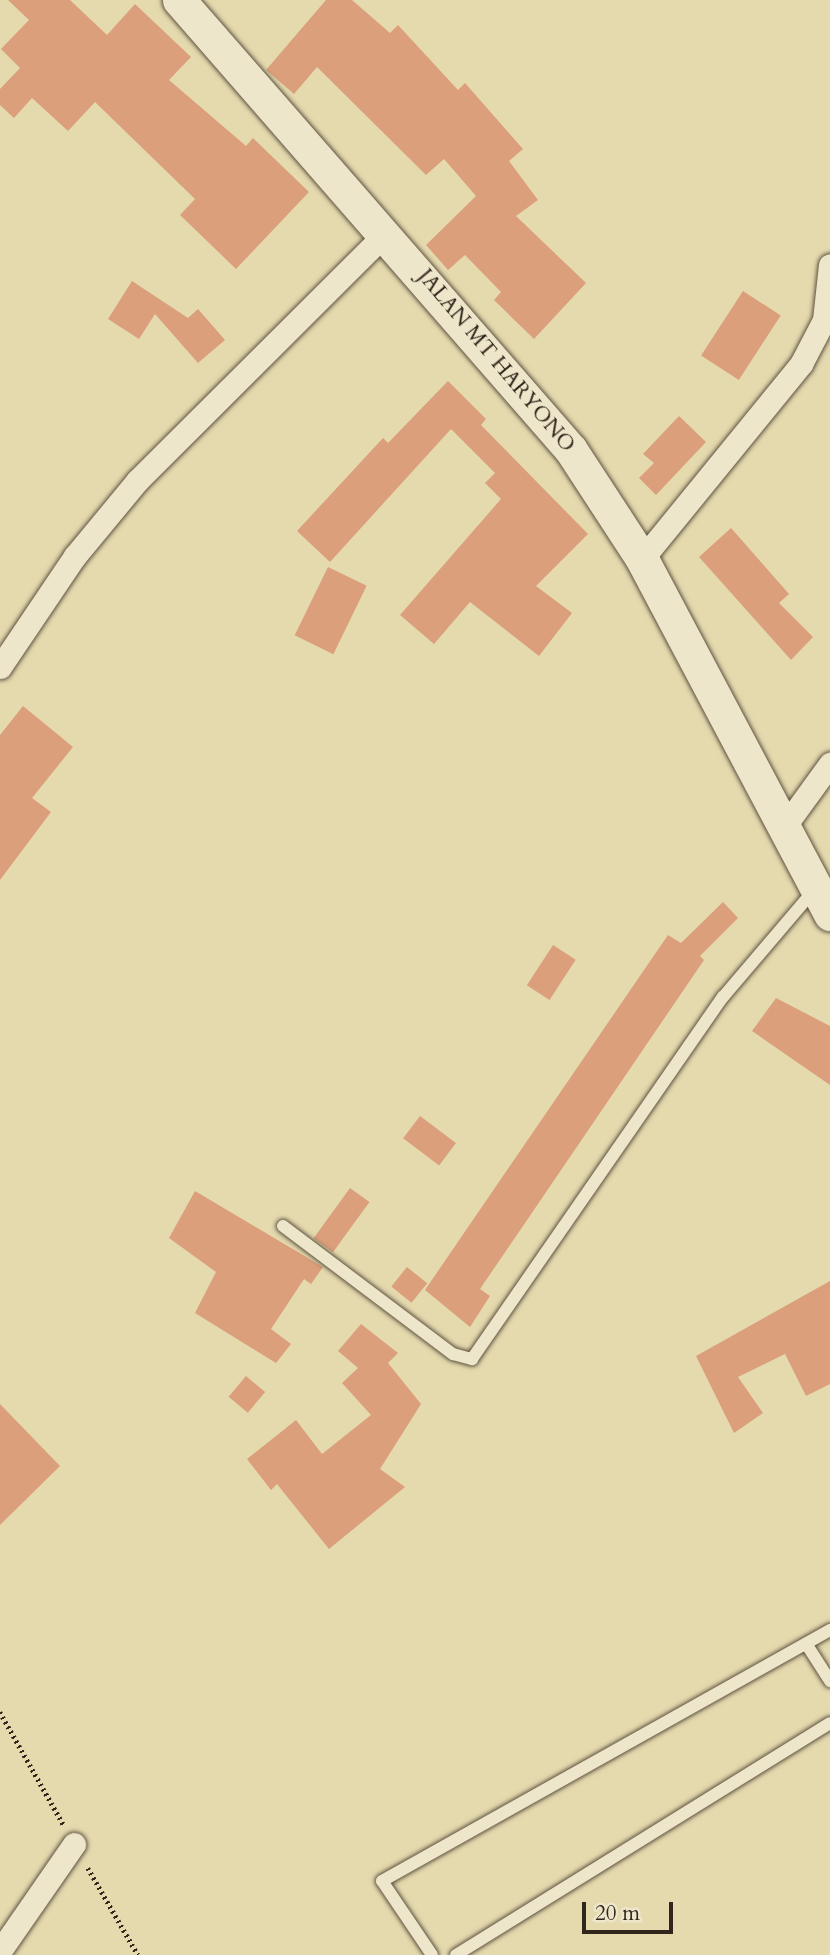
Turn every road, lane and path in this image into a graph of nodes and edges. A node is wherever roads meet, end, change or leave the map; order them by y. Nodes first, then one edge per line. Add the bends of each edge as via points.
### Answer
1 (179, 0) edge
2 (387, 232) junction
3 (830, 265) edge
4 (642, 559) junction
5 (0, 667) edge
6 (830, 764) edge
7 (782, 830) junction
8 (823, 901) edge
9 (283, 1226) dead end
10 (830, 1630) edge
11 (807, 1645) junction
12 (830, 1681) edge
13 (830, 1723) edge
14 (74, 1844) dead end
15 (0, 1951) edge
16 (432, 1955) edge
17 (456, 1955) edge

1 - 2 main road, JALAN MT HARYONO
2 - 4 main road, JALAN MT HARYONO via 534,402
2 - 5 street via 137,481 75,556
3 - 4 street via 824,320 801,364
4 - 7 main road, JALAN MT HARYONO
6 - 7 street
7 - 8 main road, JALAN MT HARYONO
8 - 9 lane via 723,997 472,1359 453,1354
10 - 11 lane
11 - 12 lane
11 - 16 lane via 382,1881
13 - 17 lane
14 - 15 street

